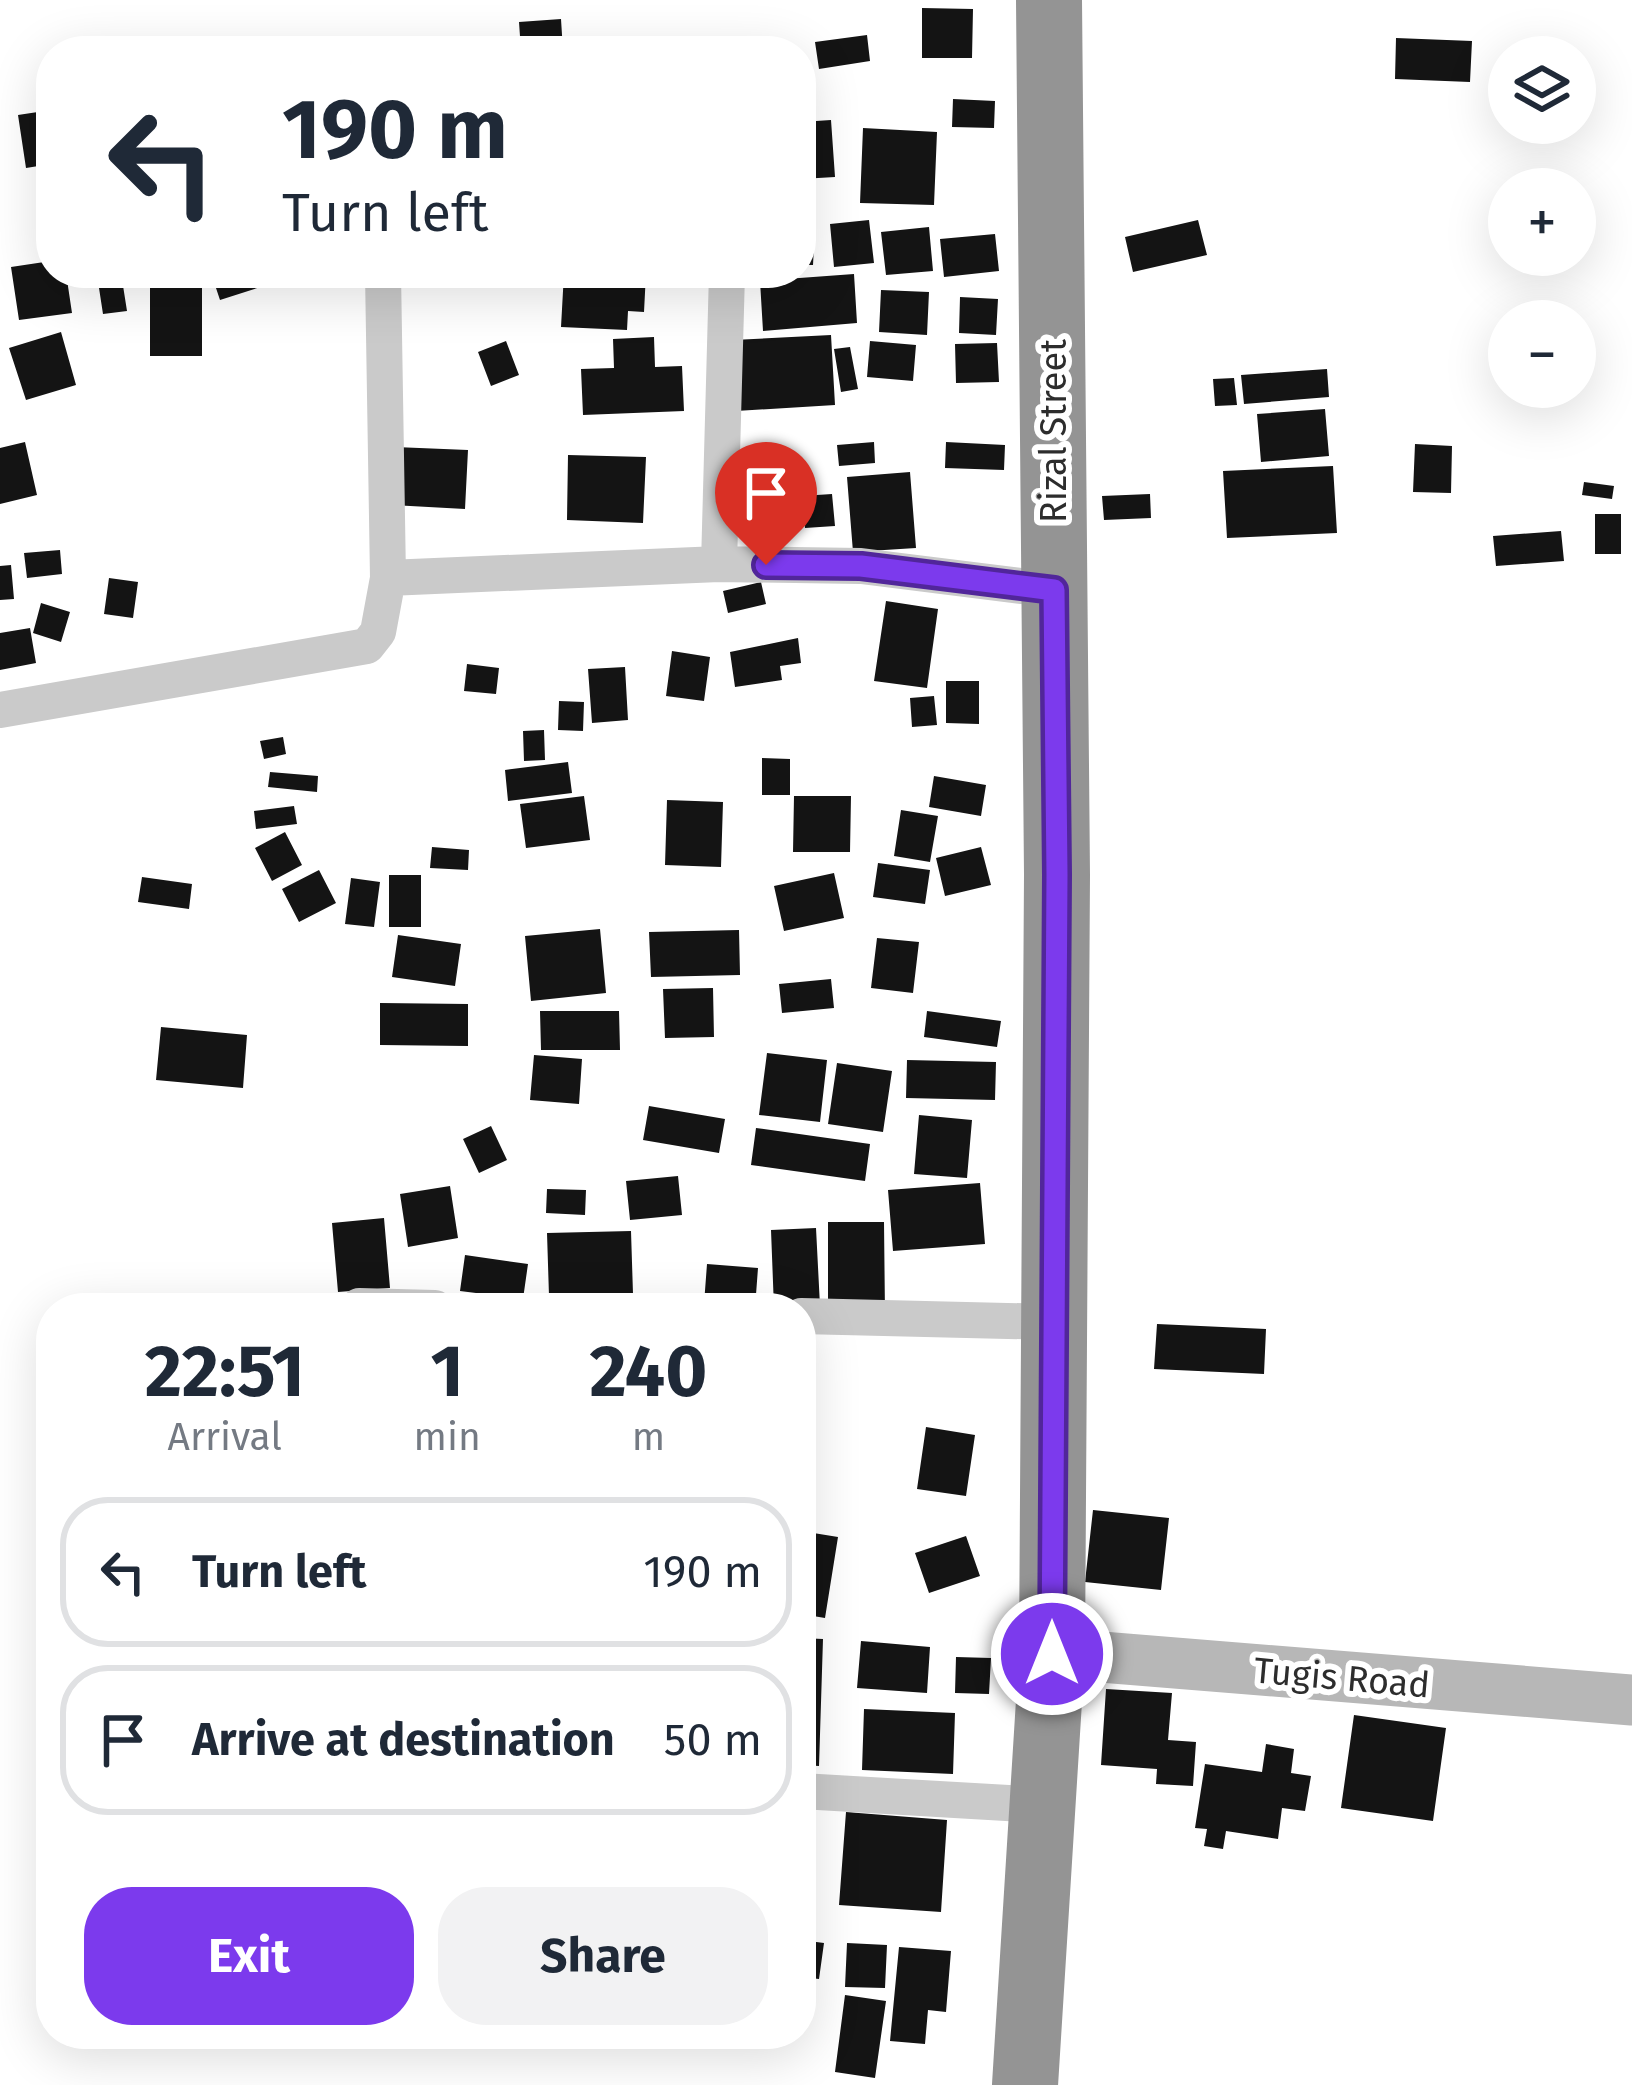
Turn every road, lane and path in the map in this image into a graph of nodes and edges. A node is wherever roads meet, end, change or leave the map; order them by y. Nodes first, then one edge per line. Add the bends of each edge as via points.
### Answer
1 (1049, 0) edge
2 (383, 288) edge
3 (727, 288) edge
4 (719, 564) junction
5 (388, 578) junction
6 (1054, 590) junction
7 (0, 710) edge
8 (816, 1316) edge
9 (1054, 1322) junction
10 (1052, 1654) junction
11 (1632, 1700) edge
12 (816, 1792) edge
13 (1042, 1805) junction
14 (1024, 2085) edge

1 - 6 highway, Rizal Street
2 - 5 street
3 - 4 street
4 - 5 street
4 - 6 street via 861,566
5 - 7 street via 378,632 367,646
6 - 9 highway, Rizal Street
8 - 9 street
9 - 10 highway, Rizal Street
10 - 11 street, Tugis Road
10 - 13 highway, Rizal Street
12 - 13 street
13 - 14 highway, Rizal Street

